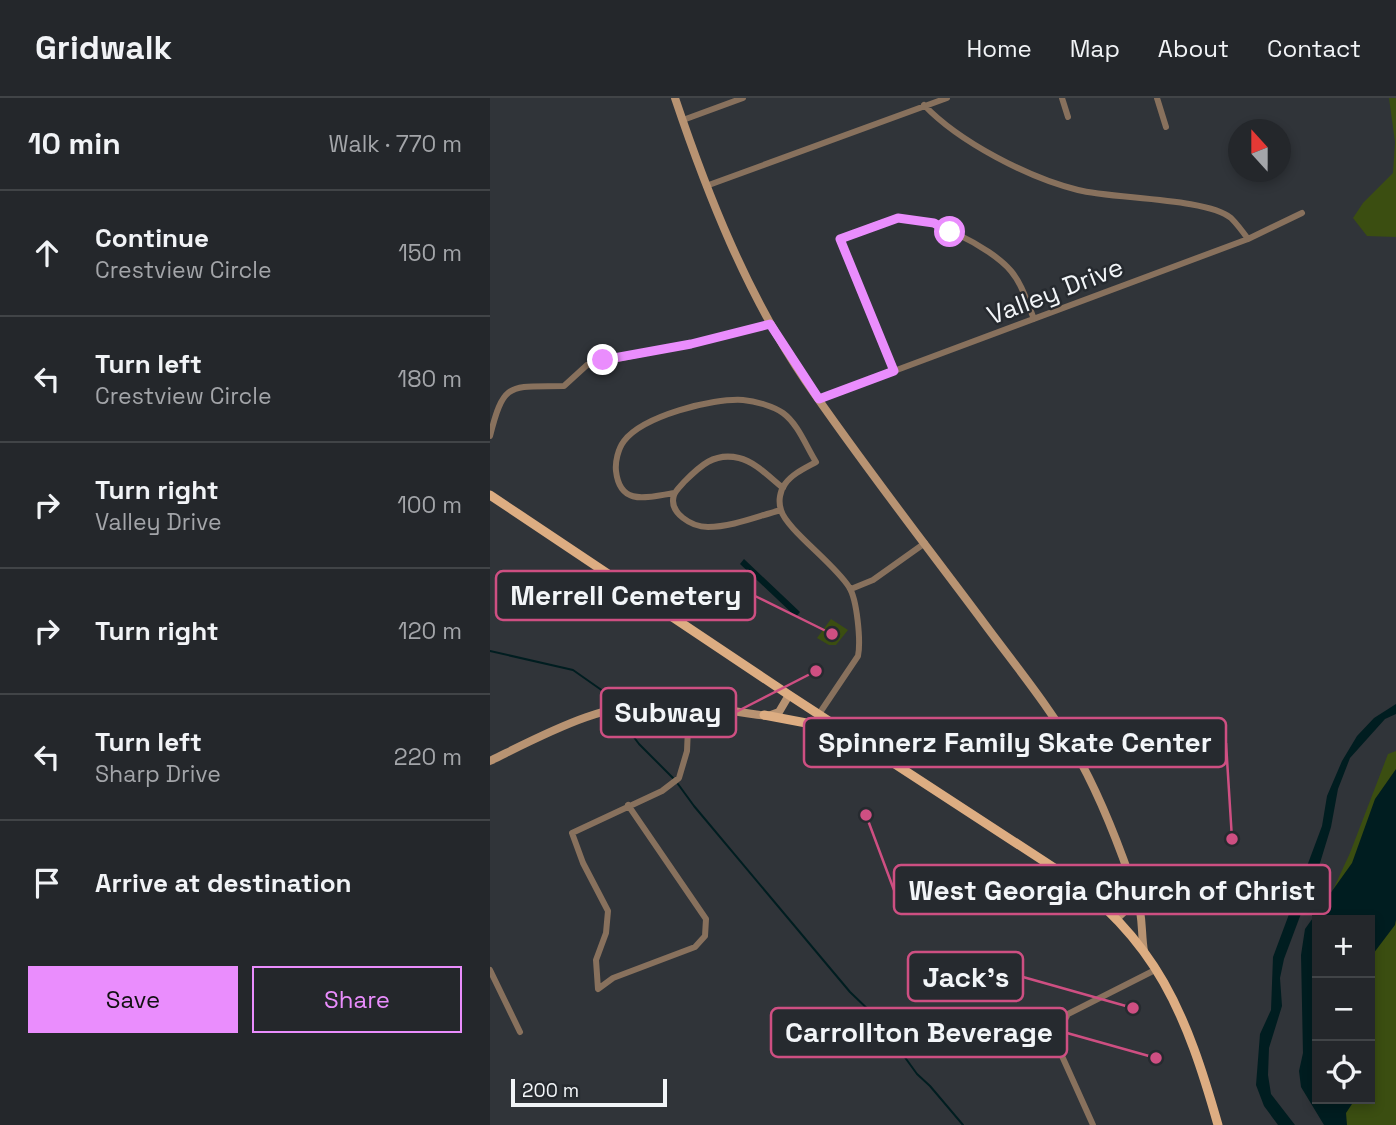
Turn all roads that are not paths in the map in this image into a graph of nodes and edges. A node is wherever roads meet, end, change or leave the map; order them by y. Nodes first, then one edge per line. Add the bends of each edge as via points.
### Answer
1 (675, 98) edge
2 (743, 98) edge
3 (947, 98) edge
4 (1062, 98) edge
5 (1157, 98) edge
6 (924, 105) junction
7 (1068, 117) dead end
8 (683, 120) junction
9 (1166, 127) dead end
10 (706, 186) junction
11 (1302, 213) dead end
12 (1248, 239) junction
13 (1034, 319) junction
14 (770, 324) junction
15 (894, 371) junction
16 (819, 399) junction
17 (490, 436) edge
18 (783, 488) junction
19 (674, 493) junction
20 (490, 495) edge
21 (781, 510) junction
22 (925, 543) junction
23 (851, 589) junction
24 (789, 695) junction
25 (689, 705) junction
26 (819, 714) junction
27 (764, 715) junction
28 (844, 731) junction
29 (490, 761) edge
30 (628, 805) junction
31 (1130, 877) junction
32 (1097, 900) junction
33 (1135, 901) junction
34 (1116, 919) junction
35 (1144, 951) junction
36 (1157, 968) junction
37 (490, 970) edge
38 (520, 1032) dead end
39 (1093, 1125) edge
40 (1218, 1125) edge

1 - 8 main road
2 - 8 street
3 - 6 street
4 - 7 street
5 - 9 street
6 - 10 street
6 - 12 street via 984,151 1055,184 1217,211 1230,217
8 - 10 main road
10 - 14 main road
11 - 12 street, Valley Drive
12 - 13 street, Valley Drive
13 - 15 street, Valley Drive
13 - 15 street via 1021,286 1000,260 934,223 898,218 840,239
14 - 16 main road
14 - 17 street via 587,365 564,386 516,387 500,401
15 - 16 street, Valley Drive
16 - 22 main road
18 - 19 street via 749,461 723,457 702,464
18 - 19 street via 797,472 816,462 793,423 782,412 759,403 726,400 650,420 624,442 615,466 621,489 642,498
18 - 21 street
19 - 21 street via 680,516 707,527
20 - 24 main road
21 - 23 street
22 - 23 street via 873,580
22 - 31 main road via 1064,733 1098,798
23 - 26 street via 858,656
24 - 26 main road
24 - 27 main road via 779,712
25 - 27 main road
25 - 29 main road via 639,704 607,710
25 - 30 street via 687,751 679,778 662,791
26 - 28 main road
27 - 28 main road
28 - 32 main road
30 - 30 street via 572,833 608,911 596,960 598,989 613,978 695,947 705,936 706,919
31 - 32 main road via 1119,898
31 - 33 main road
32 - 34 main road
33 - 34 main road
33 - 35 main road
34 - 35 main road
35 - 36 main road
36 - 39 street via 1068,1014 1059,1027 1057,1043
36 - 40 main road via 1186,1026
37 - 38 street

